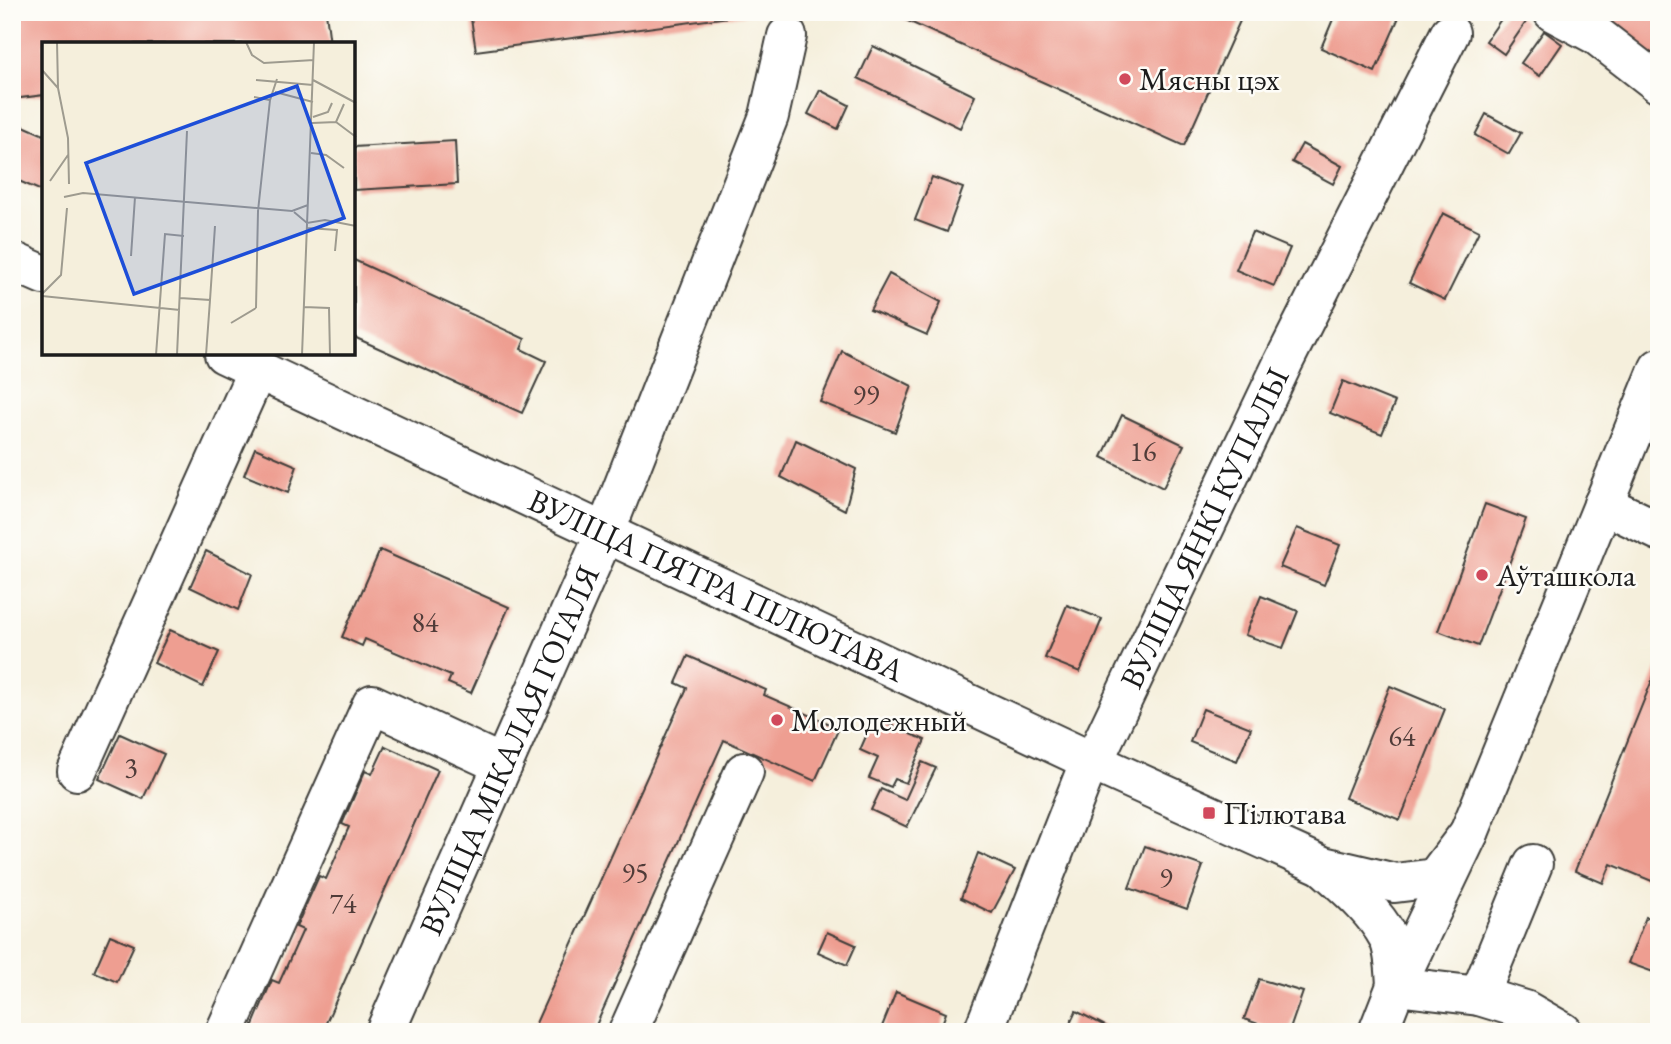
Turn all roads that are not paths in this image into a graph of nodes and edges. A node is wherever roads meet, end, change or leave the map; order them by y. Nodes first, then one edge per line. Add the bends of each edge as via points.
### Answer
1 (1553, 12) edge
2 (1458, 19) edge
3 (787, 36) dead end
4 (1659, 85) edge
5 (12, 261) edge
6 (42, 274) edge
7 (241, 361) edge
8 (1659, 368) edge
9 (1603, 504) junction
10 (1659, 531) edge
11 (605, 533) junction
12 (1094, 762) junction
13 (503, 765) junction
14 (77, 771) dead end
15 (744, 772) dead end
16 (1469, 833) junction
17 (1533, 864) dead end
18 (1323, 866) junction
19 (1396, 986) junction
20 (1479, 996) junction
21 (1387, 1029) edge
22 (225, 1032) edge
23 (385, 1032) edge
24 (628, 1032) edge
25 (983, 1032) edge
26 (1563, 1032) edge

1 - 4 street via 1596,35
2 - 12 street, ВУЛІЦА ЯНКІ КУПАЛЫ via 1283,363
3 - 11 street, ВУЛІЦА МІКАЛАЯ ГОГАЛЯ via 769,116
5 - 6 street
7 - 11 street, ВУЛІЦА ПЯТРА ПІЛЮТАВА
7 - 14 street
8 - 9 street
9 - 10 street
9 - 16 street
11 - 12 street, ВУЛІЦА ПЯТРА ПІЛЮТАВА
11 - 13 street, ВУЛІЦА МІКАЛАЯ ГОГАЛЯ
12 - 18 street, ВУЛІЦА ПЯТРА ПІЛЮТАВА
12 - 25 street, ВУЛІЦА ЯНКІ КУПАЛЫ via 1083,778
13 - 22 street via 372,704
13 - 23 street, ВУЛІЦА МІКАЛАЯ ГОГАЛЯ
15 - 24 street
16 - 18 street, ВУЛІЦА ПЯТРА ПІЛЮТАВА via 1435,878 1395,883
16 - 19 street
17 - 20 street
18 - 19 street via 1365,906 1388,937
19 - 20 street
19 - 21 street
20 - 26 street via 1525,1010

